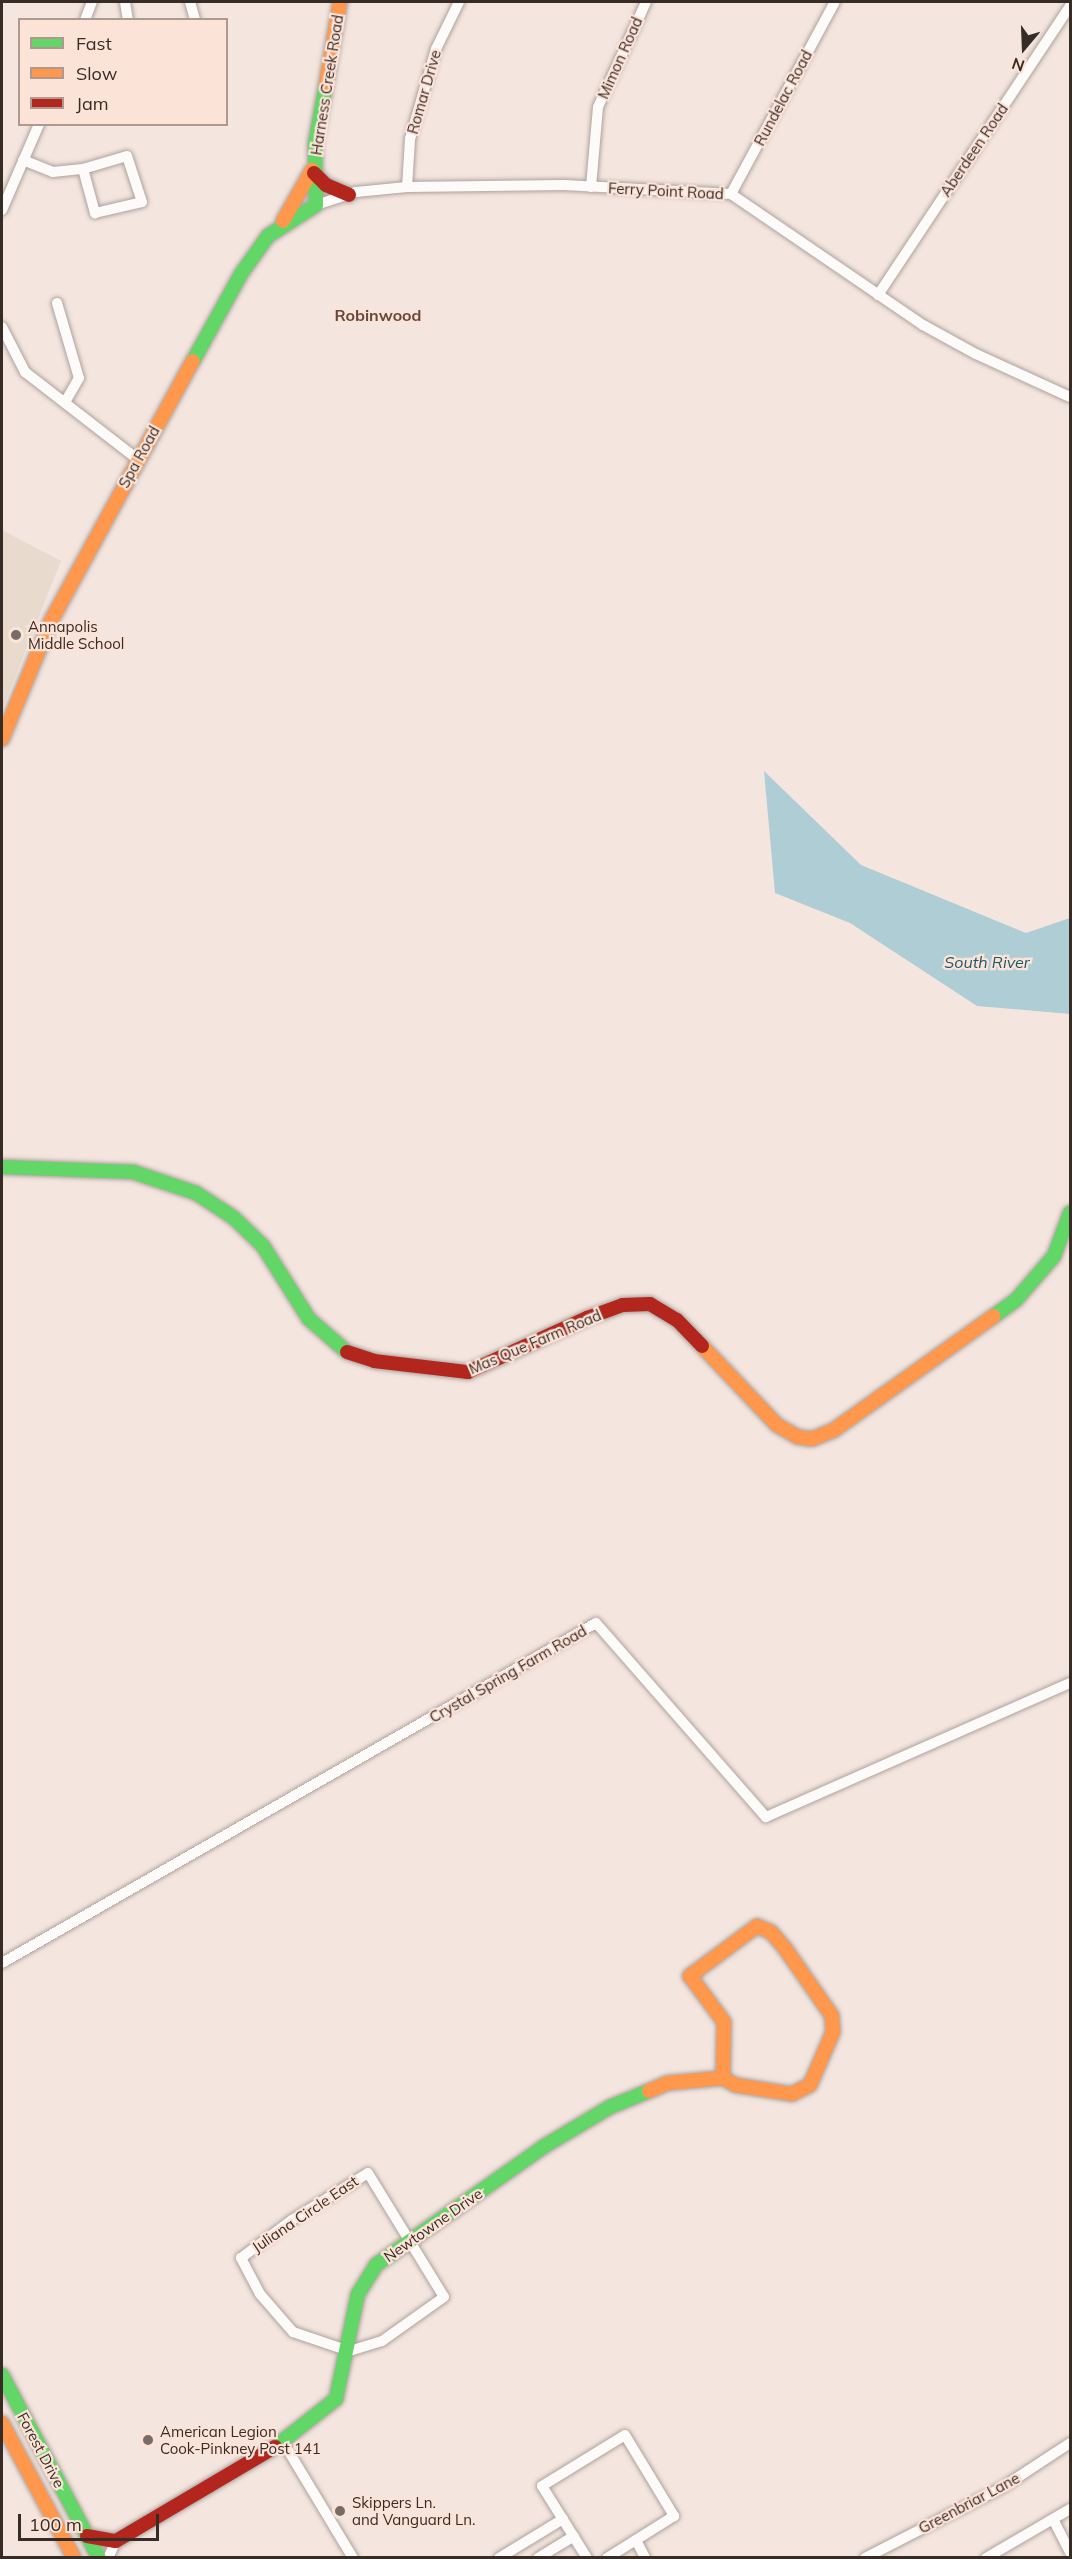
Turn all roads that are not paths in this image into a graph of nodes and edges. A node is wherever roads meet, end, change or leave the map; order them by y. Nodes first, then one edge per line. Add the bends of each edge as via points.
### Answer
1 (92, 2) edge
2 (125, 2) edge
3 (189, 2) edge
4 (340, 2) edge
5 (459, 2) edge
6 (646, 2) edge
7 (835, 2) edge
8 (1071, 6) edge
9 (86, 18) edge
10 (128, 18) edge
11 (194, 18) edge
12 (38, 126) edge
13 (23, 160) junction
14 (314, 169) junction
15 (83, 170) junction
16 (407, 187) junction
17 (591, 187) junction
18 (730, 194) junction
19 (349, 195) junction
20 (316, 205) junction
21 (2, 210) edge
22 (279, 227) junction
23 (878, 295) junction
24 (57, 303) dead end
25 (2, 327) edge
26 (1071, 397) edge
27 (65, 402) junction
28 (137, 459) junction
29 (2, 740) edge
30 (2, 1167) edge
31 (1071, 1213) edge
32 (1071, 1683) edge
33 (2, 1962) edge
34 (723, 2078) junction
35 (409, 2242) junction
36 (349, 2351) junction
37 (2, 2374) edge
38 (6, 2390) edge
39 (2, 2423) edge
40 (283, 2442) junction
41 (1071, 2443) edge
42 (1071, 2509) edge
43 (563, 2519) junction
44 (1053, 2519) junction
45 (87, 2536) junction
46 (574, 2536) junction
47 (636, 2540) junction
48 (116, 2541) junction
49 (1071, 2552) edge
50 (74, 2558) edge
51 (99, 2558) edge
52 (108, 2558) edge
53 (353, 2558) edge
54 (499, 2558) edge
55 (538, 2558) edge
56 (587, 2558) edge
57 (607, 2558) edge
58 (645, 2558) edge
59 (865, 2558) edge
60 (986, 2558) edge

1 - 9 street
2 - 10 street
3 - 11 street
4 - 14 street, Harness Creek Road
5 - 16 street, Romar Drive via 435,49 413,128
6 - 17 street, Mimon Road via 598,107
7 - 18 street, Rundelac Road
8 - 23 street, Aberdeen Road
12 - 13 street
13 - 15 street via 53,172
13 - 21 street
14 - 19 street via 326,185
14 - 20 street, Harness Creek Road
14 - 22 street
15 - 15 street via 95,213 142,201 127,156
16 - 17 street, Ferry Point Road
16 - 19 street, Ferry Point Road
17 - 18 street, Ferry Point Road
18 - 23 street, Ferry Point Road
19 - 20 street, Ferry Point Road
20 - 22 street, Spa Road
22 - 28 street, Spa Road via 241,274
23 - 26 street, Ferry Point Road via 976,354
24 - 27 street via 79,378
25 - 27 street via 25,372
27 - 28 street
28 - 29 street, Spa Road via 51,621
30 - 31 street, Mas Que Farm Road via 133,1172 196,1192 263,1246 309,1319 348,1352 374,1361 468,1372 587,1318 623,1305 650,1304 676,1320 777,1425 798,1437 812,1438 834,1430 1016,1300 1054,1256
32 - 33 street, Crystal Spring Farm Road via 766,1817 596,1623
34 - 34 street, Newtowne Drive via 724,2022 690,1976 758,1926 771,1932 814,1986 832,2016 833,2032 810,2085 792,2094 735,2085
34 - 35 street, Newtowne Drive via 668,2084 610,2107 543,2147
35 - 36 street, Newtowne Drive via 376,2265 358,2294 349,2324
35 - 36 street via 444,2297 382,2340
35 - 36 street, Juliana Circle East via 368,2172 241,2258 260,2294 293,2332
36 - 40 street, Newtowne Drive via 336,2399
37 - 38 street, Forest Drive
38 - 45 street, Forest Drive
39 - 50 street, Forest Drive
40 - 48 street, Newtowne Drive
40 - 53 street
41 - 59 street, Greenbriar Lane via 1003,2487
42 - 44 street
43 - 46 street
43 - 47 street via 542,2486 625,2435 674,2516
43 - 54 street
44 - 49 street
44 - 60 street
45 - 48 street
45 - 51 street, Forest Drive
46 - 55 street
46 - 56 street
47 - 57 street
47 - 58 street
48 - 52 street

